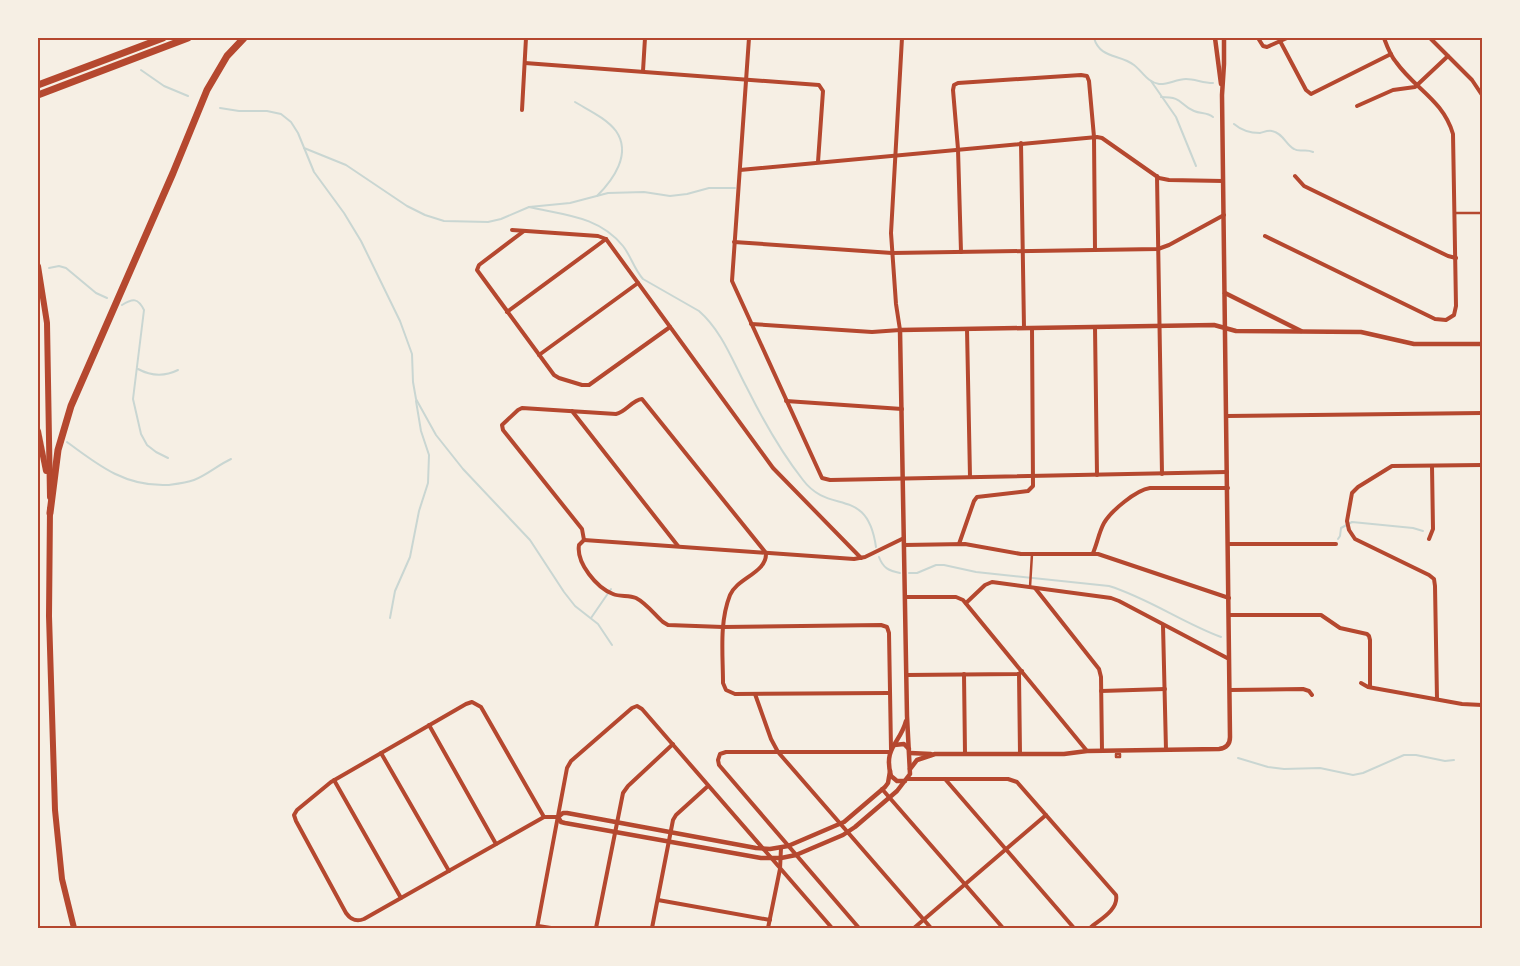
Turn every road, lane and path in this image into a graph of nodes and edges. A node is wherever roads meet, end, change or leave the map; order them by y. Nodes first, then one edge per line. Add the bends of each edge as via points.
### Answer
1 (163, 38) edge
2 (188, 38) edge
3 (244, 38) edge
4 (526, 38) edge
5 (645, 38) edge
6 (749, 38) edge
7 (902, 38) edge
8 (1215, 38) edge
9 (1224, 38) edge
10 (1258, 38) edge
11 (1287, 38) edge
12 (1384, 38) edge
13 (1430, 38) edge
14 (1280, 41) junction
15 (1391, 54) junction
16 (1448, 56) junction
17 (525, 63) junction
18 (643, 72) junction
19 (746, 79) junction
20 (1417, 84) junction
21 (38, 85) edge
22 (38, 95) edge
23 (1222, 95) junction
24 (1482, 95) edge
25 (1357, 106) dead end
26 (522, 110) dead end
27 (1094, 137) junction
28 (1021, 143) junction
29 (958, 149) junction
30 (896, 155) junction
31 (818, 162) junction
32 (740, 170) junction
33 (1157, 176) junction
34 (1295, 176) dead end
35 (1223, 181) junction
36 (1455, 213) junction
37 (1482, 213) edge
38 (1224, 215) junction
39 (512, 230) dead end
40 (524, 231) junction
41 (1265, 236) dead end
42 (606, 239) junction
43 (734, 242) junction
44 (1158, 249) junction
45 (1095, 250) junction
46 (1023, 251) junction
47 (961, 252) junction
48 (892, 253) junction
49 (1456, 258) junction
50 (38, 266) edge
51 (638, 283) junction
52 (1225, 293) junction
53 (507, 312) junction
54 (751, 324) junction
55 (1160, 326) junction
56 (670, 327) junction
57 (1095, 327) junction
58 (1024, 328) junction
59 (1032, 328) junction
60 (1226, 328) junction
61 (967, 329) junction
62 (900, 330) junction
63 (1302, 331) junction
64 (1482, 344) edge
65 (539, 355) junction
66 (786, 401) junction
67 (902, 409) junction
68 (572, 411) junction
69 (1482, 413) edge
70 (1227, 416) junction
71 (38, 431) edge
72 (1482, 465) edge
73 (1432, 466) junction
74 (1227, 472) junction
75 (1162, 474) junction
76 (1097, 475) junction
77 (1034, 476) junction
78 (970, 478) junction
79 (903, 479) junction
80 (1228, 488) junction
81 (50, 495) junction
82 (50, 513) junction
83 (904, 538) junction
84 (1429, 539) dead end
85 (584, 540) junction
86 (959, 544) junction
87 (1228, 544) junction
88 (1336, 544) dead end
89 (904, 545) junction
90 (678, 546) junction
91 (766, 553) junction
92 (1032, 554) junction
93 (1093, 554) junction
94 (861, 558) junction
95 (1032, 586) junction
96 (905, 597) junction
97 (1229, 598) junction
98 (966, 603) junction
99 (1229, 615) junction
100 (1163, 624) junction
101 (723, 626) junction
102 (1229, 659) junction
103 (1020, 672) junction
104 (964, 674) junction
105 (906, 675) junction
106 (1361, 683) dead end
107 (1370, 687) junction
108 (1164, 689) junction
109 (1230, 690) junction
110 (1101, 691) junction
111 (889, 693) junction
112 (755, 694) junction
113 (1312, 695) dead end
114 (1437, 699) junction
115 (1482, 704) edge
116 (907, 716) junction
117 (429, 725) junction
118 (673, 744) junction
119 (891, 749) junction
120 (1166, 750) junction
121 (909, 751) junction
122 (1087, 751) junction
123 (1102, 751) junction
124 (381, 752) junction
125 (778, 752) junction
126 (935, 754) junction
127 (965, 754) junction
128 (1020, 754) junction
129 (910, 770) junction
130 (890, 771) junction
131 (945, 779) junction
132 (334, 780) junction
133 (906, 780) junction
134 (708, 786) junction
135 (882, 790) junction
136 (889, 798) junction
137 (1046, 815) junction
138 (544, 817) junction
139 (558, 817) junction
140 (616, 822) junction
141 (840, 824) junction
142 (615, 832) junction
143 (670, 832) junction
144 (848, 832) junction
145 (668, 841) junction
146 (496, 844) junction
147 (788, 846) junction
148 (762, 848) junction
149 (781, 848) junction
150 (1006, 850) junction
151 (796, 855) junction
152 (771, 858) junction
153 (781, 858) junction
154 (780, 869) junction
155 (449, 871) junction
156 (965, 885) junction
157 (401, 898) junction
158 (658, 900) junction
159 (770, 920) junction
160 (924, 920) junction
161 (538, 927) edge
162 (74, 928) edge
163 (551, 928) edge
164 (596, 928) edge
165 (652, 928) edge
166 (768, 928) edge
167 (832, 928) edge
168 (859, 928) edge
169 (914, 928) edge
170 (930, 928) edge
171 (1003, 928) edge
172 (1074, 928) edge
173 (1090, 928) edge

1 - 21 highway
2 - 22 highway
3 - 82 highway via 227,56 207,90 71,406 58,450
4 - 17 street
5 - 18 street
6 - 19 street
7 - 30 street
8 - 23 street
9 - 23 street
10 - 14 street via 1265,47
11 - 14 street
12 - 15 street
13 - 16 street
14 - 15 street via 1310,94
15 - 20 street
16 - 20 street
16 - 24 street
17 - 18 street
17 - 26 street
18 - 19 street
19 - 31 street via 820,86 823,91
19 - 32 street
20 - 25 street via 1393,90
20 - 36 street via 1442,110 1453,131
23 - 35 street
27 - 28 street
27 - 29 street via 1087,76 958,83 953,90
27 - 33 street via 1102,138
27 - 45 street
28 - 29 street
28 - 46 street
29 - 30 street
29 - 47 street
30 - 31 street
30 - 48 street
31 - 32 street
32 - 43 street
33 - 35 street via 1169,180
33 - 44 street
34 - 49 street via 1304,186
35 - 38 street
36 - 37 street
36 - 49 street
38 - 44 street
38 - 52 street
39 - 40 street
40 - 42 street
40 - 53 street via 477,268
41 - 49 street via 1434,319 1449,319 1454,315
42 - 51 street
42 - 53 street
43 - 48 street
43 - 54 street via 732,281
44 - 45 street
44 - 55 street
45 - 46 street
46 - 47 street
46 - 58 street
47 - 48 street
48 - 62 street
50 - 81 highway via 47,329
51 - 56 street
51 - 65 street
52 - 60 street
52 - 63 street
53 - 65 street
54 - 62 street via 872,332
54 - 66 street
55 - 57 street
55 - 60 street via 1214,325
55 - 75 street
56 - 65 street via 586,386 556,377
56 - 94 street via 772,468
57 - 59 street
57 - 76 street
58 - 59 street
58 - 61 street
59 - 77 street
60 - 63 street via 1234,331
60 - 70 street
61 - 62 street
61 - 78 street
62 - 67 street
63 - 64 street via 1365,333 1414,344
66 - 67 street
66 - 79 street via 823,479
67 - 79 street
68 - 85 street via 520,409 502,425 582,529
68 - 90 street
68 - 91 street via 618,413 640,398 644,400
69 - 70 street
70 - 74 street
71 - 81 highway
72 - 73 street
73 - 84 street via 1433,529
73 - 114 street via 1392,466 1358,486 1350,498 1347,524 1357,540 1434,579
74 - 75 street
74 - 80 street
75 - 76 street
76 - 77 street
77 - 78 street
77 - 86 street via 1030,490 975,499
78 - 79 street
79 - 83 street
80 - 87 street
80 - 93 street via 1150,488 1139,491 1106,520
81 - 82 highway
82 - 162 highway via 49,616 56,831 62,879
83 - 89 street
83 - 94 street
85 - 90 street
85 - 101 street via 578,552 586,569 596,583 612,594 637,599 668,625
86 - 89 street
86 - 92 street
87 - 88 street
87 - 97 street
89 - 96 street
90 - 91 street
91 - 94 street
91 - 101 street via 762,564 732,591 723,615
92 - 93 street
92 - 95 street
93 - 97 street
95 - 98 street via 992,582
95 - 100 street via 1115,599
95 - 110 street via 1097,666
96 - 98 street via 958,597
96 - 105 street
97 - 99 street
98 - 103 street
99 - 102 street
99 - 107 street via 1321,615 1340,628 1369,636
100 - 102 street
100 - 108 street
101 - 111 street via 887,627
101 - 112 street via 723,683 727,692
102 - 109 street
103 - 104 street
103 - 122 street
103 - 128 street
104 - 105 street
104 - 127 street
105 - 116 street
106 - 107 street
107 - 114 street
108 - 110 street
108 - 120 street
109 - 113 street via 1303,689
109 - 120 street via 1228,746
110 - 123 street
111 - 112 street
111 - 119 street
112 - 125 street
114 - 115 street
116 - 119 street
116 - 121 street
117 - 124 street
117 - 138 street via 466,704 472,702 481,706
117 - 146 street
118 - 134 street
118 - 139 street via 642,708 632,708 568,765
118 - 140 street via 626,788
119 - 121 street via 904,744
119 - 125 street
119 - 130 street
120 - 123 street
121 - 126 street
121 - 129 street
122 - 123 street
122 - 128 street
124 - 132 street
124 - 155 street
125 - 141 street
125 - 147 street via 726,752 718,756 719,765
126 - 127 street
126 - 129 street via 917,760
127 - 128 street
129 - 133 street
130 - 133 street via 895,780
130 - 135 street
131 - 133 street
131 - 137 street via 1014,780
131 - 150 street
132 - 157 street
132 - 157 street via 294,815 346,913 355,920 364,919
133 - 136 street
134 - 143 street via 675,816
134 - 148 street
135 - 136 street
135 - 141 street
136 - 144 street
136 - 156 street
137 - 150 street
137 - 173 street via 1114,893 1117,901 1113,908
138 - 139 street
138 - 146 street
139 - 140 street via 567,813
139 - 142 street via 563,823
139 - 161 street
140 - 142 street
140 - 143 street
141 - 144 street
141 - 147 street
142 - 145 street
142 - 164 street
143 - 145 street
143 - 148 street
144 - 151 street
144 - 160 street
145 - 152 street
145 - 158 street
146 - 155 street
147 - 149 street
147 - 151 street
148 - 149 street
148 - 152 street
149 - 153 street
150 - 156 street
150 - 172 street
151 - 153 street
151 - 168 street
152 - 153 street
152 - 154 street
153 - 154 street
154 - 159 street
154 - 167 street
155 - 157 street
156 - 160 street
156 - 171 street
158 - 159 street
158 - 165 street
159 - 166 street
160 - 169 street
160 - 170 street
161 - 163 street

